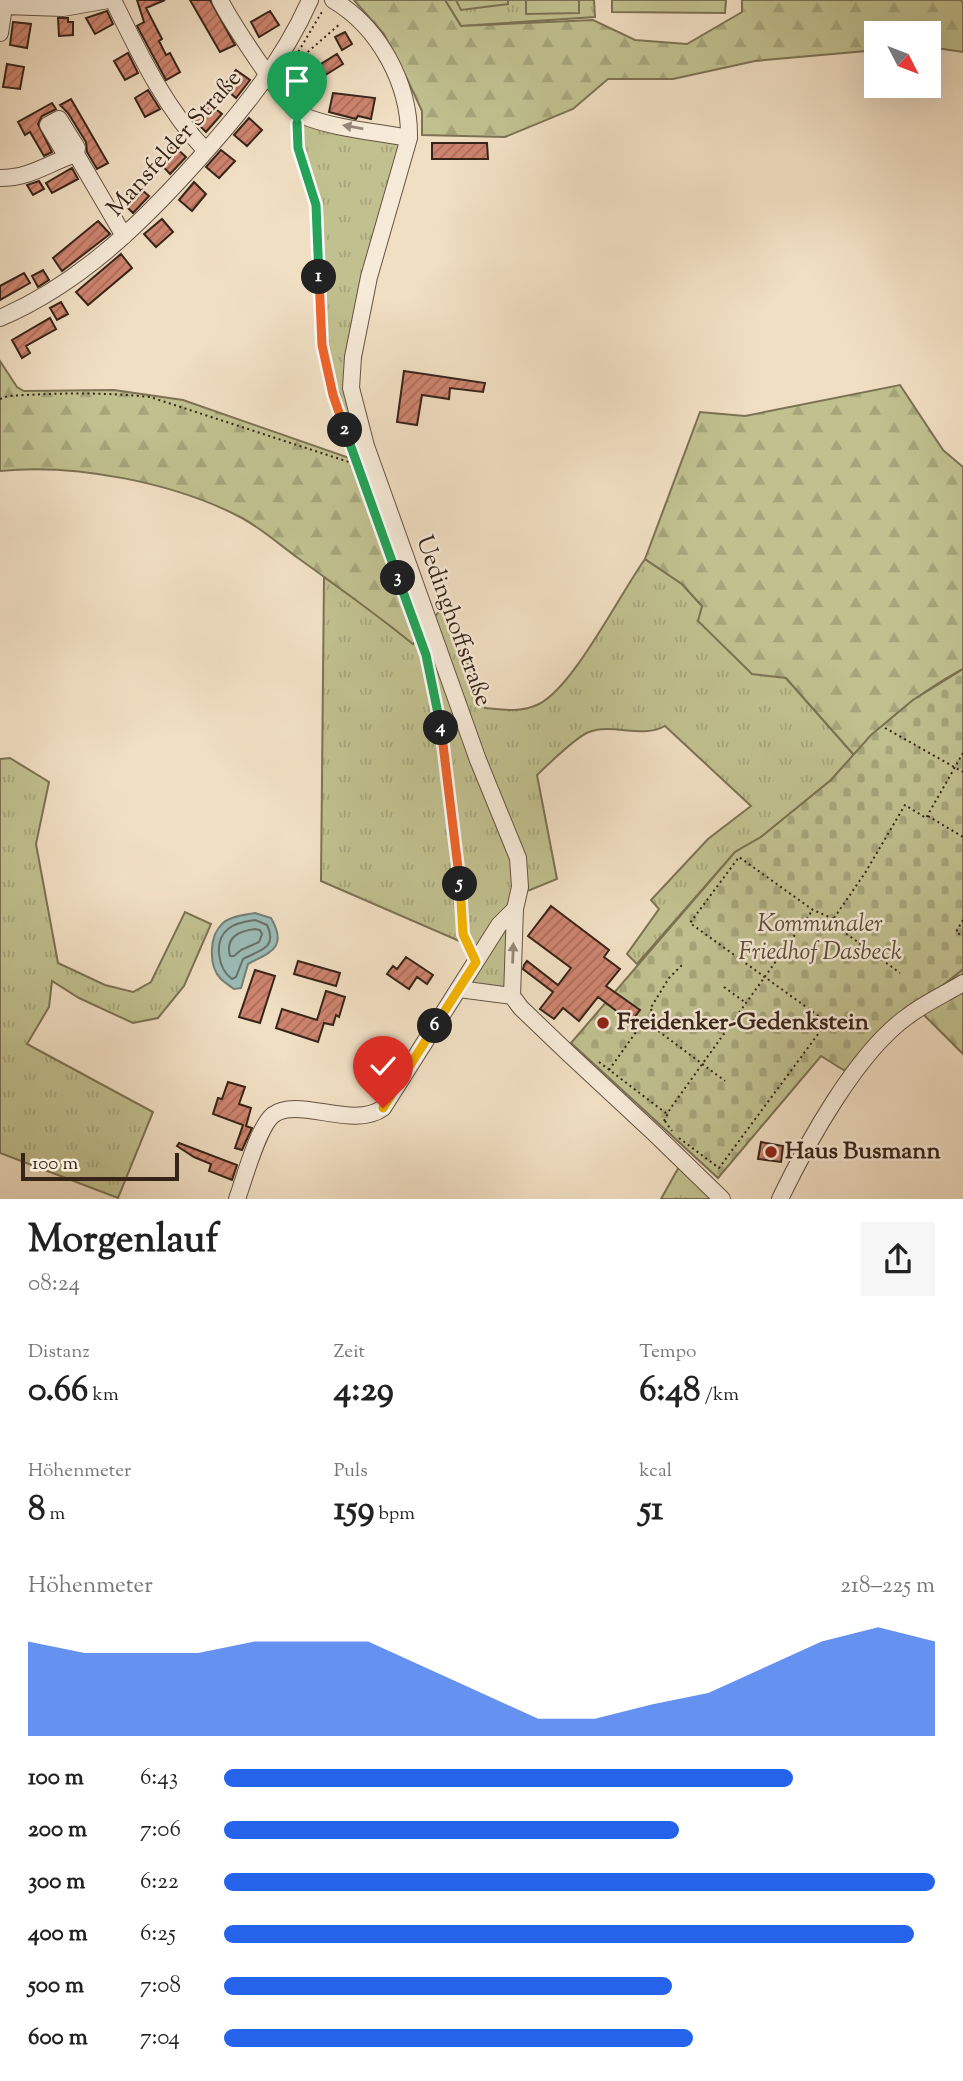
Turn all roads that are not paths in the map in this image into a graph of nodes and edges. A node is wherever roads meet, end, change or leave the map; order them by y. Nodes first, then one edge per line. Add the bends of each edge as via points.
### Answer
1 (108, 0) edge
2 (113, 0) edge
3 (220, 0) edge
4 (310, 0) edge
5 (330, 0) edge
6 (5, 3) edge
7 (0, 33) edge
8 (271, 79) junction
9 (409, 138) junction
10 (206, 152) junction
11 (0, 178) edge
12 (124, 236) junction
13 (0, 318) edge
14 (515, 909) junction
15 (963, 983) edge
16 (459, 989) junction
17 (512, 996) junction
18 (237, 1199) edge
19 (722, 1199) edge
20 (780, 1199) edge

1 - 6 street via 64,8
2 - 10 street via 174,113
3 - 8 street
4 - 8 street, Mansfelder Straße
5 - 9 street, Uedinghoffstraße via 352,13 374,37 405,98
6 - 7 street
9 -> 8 street via 298,114
8 - 10 street, Mansfelder Straße
9 - 14 street, Uedinghoffstraße via 369,277 351,388 359,423 478,760 519,858
10 - 12 street, Mansfelder Straße
11 - 12 street via 36,173 72,156
12 - 13 street, Mansfelder Straße via 47,295
14 - 16 street via 499,925
17 -> 14 street, Uedinghoffstraße
15 - 20 street via 907,1016 871,1050 813,1138
16 - 17 street
16 - 18 street via 375,1114 285,1110 273,1115 260,1134
17 - 19 street via 568,1054 660,1127

